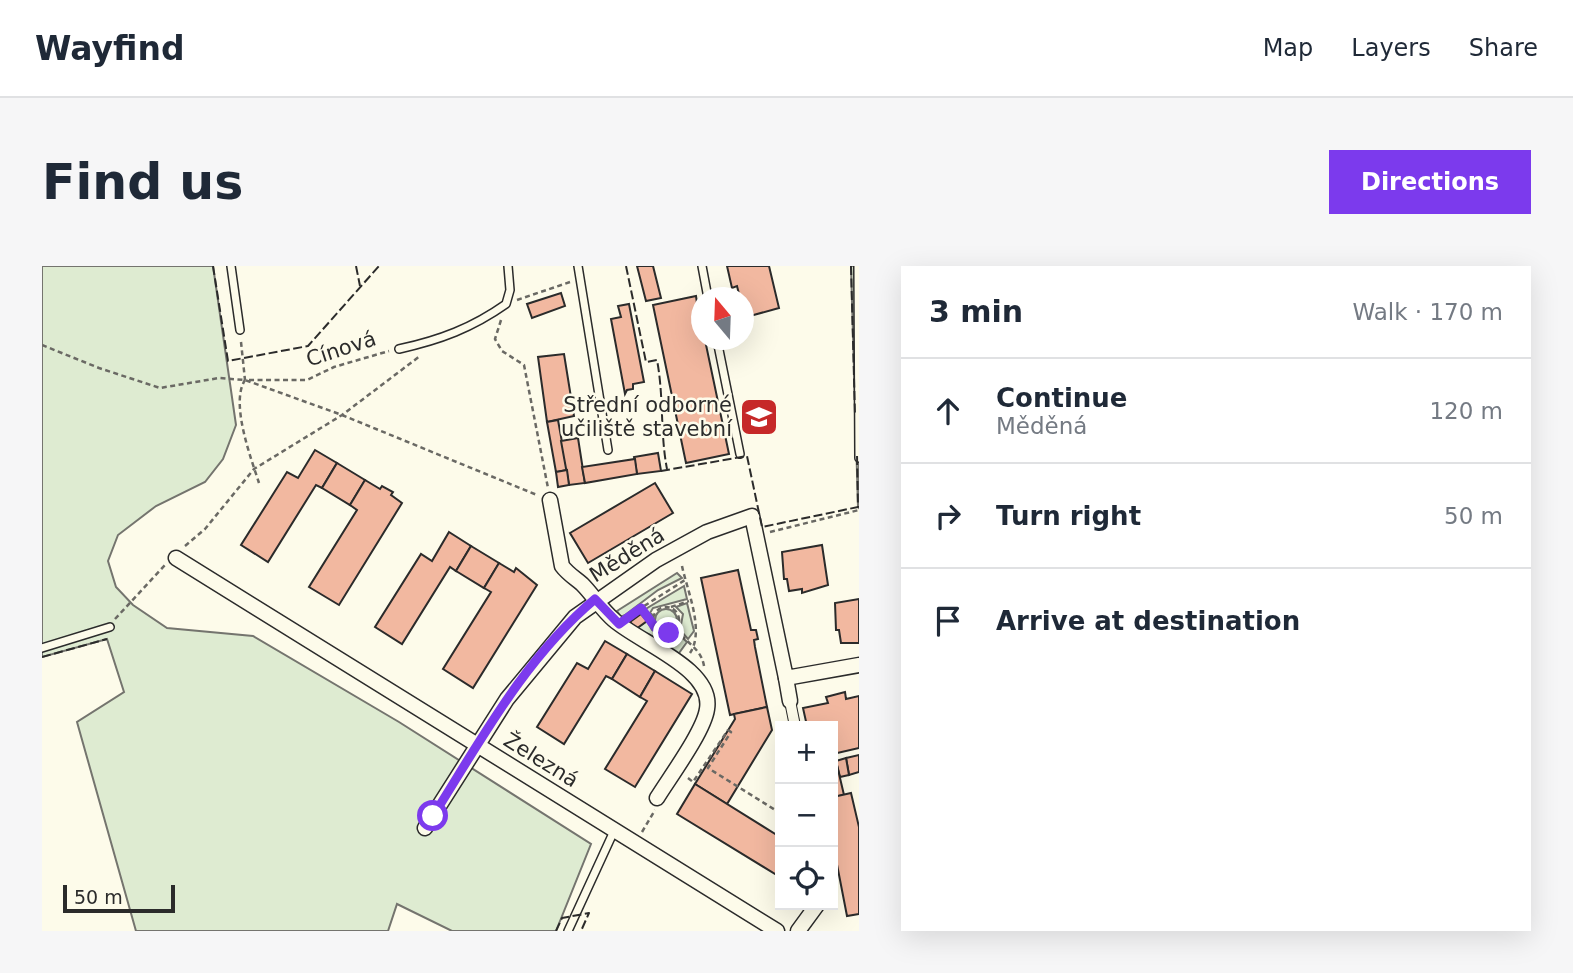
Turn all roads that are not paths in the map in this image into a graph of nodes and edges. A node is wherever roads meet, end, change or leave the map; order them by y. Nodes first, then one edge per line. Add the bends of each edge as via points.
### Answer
1 (230, 266) edge
2 (508, 266) edge
3 (578, 266) edge
4 (702, 266) edge
5 (858, 266) edge
6 (706, 287) edge
7 (240, 330) road end
8 (399, 349) road end
9 (719, 350) edge
10 (608, 450) dead end
11 (740, 454) dead end
12 (859, 458) edge
13 (550, 500) road end
14 (177, 554) road end
15 (595, 599) junction
16 (110, 627) road end
17 (42, 648) edge
18 (859, 665) edge
19 (786, 678) junction
20 (790, 701) joint
21 (795, 721) edge
22 (478, 745) junction
23 (657, 798) road end
24 (425, 828) dead end
25 (615, 830) junction
26 (813, 910) edge
27 (568, 931) edge
28 (777, 931) edge
29 (798, 931) edge

1 - 7 lane
2 - 8 lane, Cínová via 506,304 476,325
3 - 10 lane
4 - 6 lane
5 - 12 lane
9 - 11 lane
13 - 15 street via 562,566
14 - 22 street, Železná
15 - 19 street, Měděná via 684,544 752,516
15 - 22 street, Měděná via 556,635
15 - 23 street via 619,624 683,665 703,684 708,700 707,711
16 - 17 lane
18 - 19 street
19 - 20 street
20 - 21 street
22 - 24 street, Měděná
22 - 25 street, Železná
25 - 27 lane
25 - 28 street, Železná
26 - 29 street

